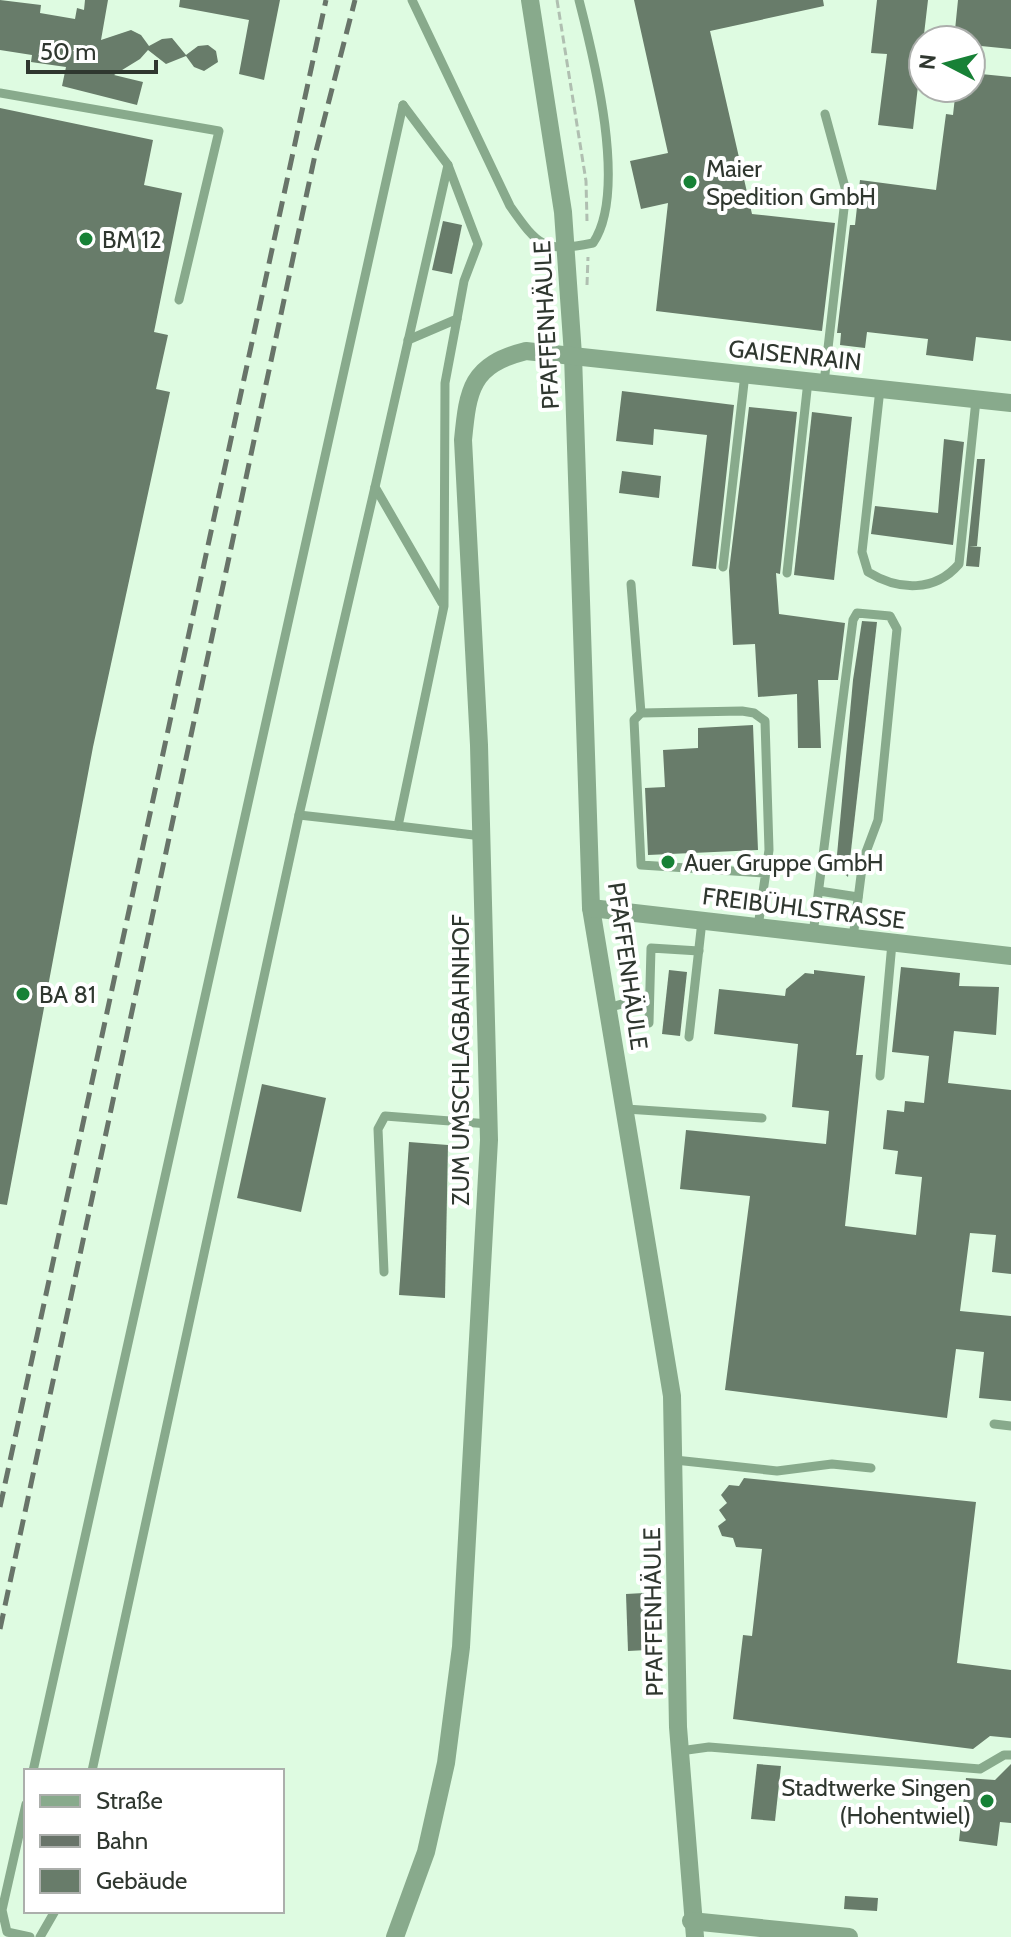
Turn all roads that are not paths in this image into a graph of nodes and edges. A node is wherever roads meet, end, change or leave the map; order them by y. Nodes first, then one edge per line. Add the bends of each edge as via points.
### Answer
1 (412, 0) edge
2 (530, 0) edge
3 (579, 0) edge
4 (0, 93) edge
5 (825, 114) dead end
6 (448, 165) junction
7 (566, 248) junction
8 (179, 300) dead end
9 (457, 319) junction
10 (408, 340) junction
11 (573, 355) junction
12 (745, 374) junction
13 (816, 382) junction
14 (880, 389) junction
15 (976, 400) junction
16 (1011, 403) edge
17 (375, 487) junction
18 (723, 567) dead end
19 (787, 573) dead end
20 (631, 584) dead end
21 (444, 606) junction
22 (641, 713) junction
23 (299, 815) junction
24 (398, 826) junction
25 (482, 836) junction
26 (765, 873) junction
27 (819, 891) junction
28 (858, 897) junction
29 (591, 908) junction
30 (702, 921) junction
31 (758, 927) junction
32 (813, 934) junction
33 (853, 938) junction
34 (892, 943) junction
35 (699, 951) junction
36 (1011, 956) edge
37 (649, 996) junction
38 (608, 1008) junction
39 (649, 1023) dead end
40 (689, 1037) dead end
41 (880, 1076) dead end
42 (626, 1109) junction
43 (762, 1118) dead end
44 (489, 1124) junction
45 (384, 1272) dead end
46 (994, 1424) dead end
47 (1011, 1426) edge
48 (675, 1460) junction
49 (871, 1468) dead end
50 (680, 1751) junction
51 (1011, 1755) edge
52 (33, 1769) edge
53 (92, 1769) edge
54 (24, 1813) edge
55 (54, 1913) edge
56 (693, 1929) edge
57 (784, 1934) edge
58 (30, 1937) edge
59 (40, 1937) edge
60 (395, 1937) edge
61 (849, 1937) edge

1 - 7 lane via 510,206 531,236 547,248
2 - 7 street, PFAFFENHÄULE
3 - 7 lane via 607,147 610,192 600,233 588,244
4 - 8 lane via 219,131
5 - 13 lane via 846,191
6 - 9 lane via 478,244
6 - 10 lane
6 - 52 lane via 403,105
7 - 11 street, PFAFFENHÄULE
9 - 10 lane
9 - 21 lane via 445,383
10 - 17 lane
11 - 12 street, GAISENRAIN
11 - 25 street, ZUM UMSCHLAGBAHNHOF via 526,351 506,356 478,374 467,397 463,440
11 - 29 street, PFAFFENHÄULE
12 - 13 street, GAISENRAIN
12 - 18 lane
13 - 14 street, GAISENRAIN
13 - 19 lane
14 - 15 street, GAISENRAIN
14 - 15 lane via 862,552 868,572 882,581 927,587 959,564
15 - 16 street, GAISENRAIN
17 - 21 lane
17 - 23 lane
20 - 22 lane
21 - 24 lane
22 - 26 lane via 742,711 765,721
22 - 26 lane via 634,720 641,865
23 - 24 lane
23 - 53 lane
24 - 25 lane
25 - 44 street, ZUM UMSCHLAGBAHNHOF
26 - 31 lane
27 - 28 lane
27 - 28 lane via 854,616 886,615 897,629 892,692 878,820 863,860
27 - 32 lane
28 - 33 lane
29 - 30 street, FREIBÜHLSTRASSE
29 - 38 street, PFAFFENHÄULE
30 - 31 street, FREIBÜHLSTRASSE
30 - 35 lane
31 - 32 street, FREIBÜHLSTRASSE
32 - 33 street, FREIBÜHLSTRASSE
33 - 34 street, FREIBÜHLSTRASSE
34 - 36 street, FREIBÜHLSTRASSE
34 - 41 lane
35 - 37 lane via 651,948
35 - 40 lane
37 - 38 lane
37 - 39 lane
38 - 42 street, PFAFFENHÄULE
42 - 43 lane
42 - 48 street, PFAFFENHÄULE via 672,1396
44 - 45 lane via 385,1116 378,1129
44 - 60 street, ZUM UMSCHLAGBAHNHOF via 461,1647 446,1763 426,1852
46 - 47 lane
48 - 49 lane via 777,1471 832,1464
48 - 50 street, PFAFFENHÄULE
50 - 51 lane via 709,1747 980,1769
50 - 56 street, PFAFFENHÄULE
54 - 58 lane via 2,1910 7,1932
55 - 59 lane
56 - 57 street
57 - 61 street

